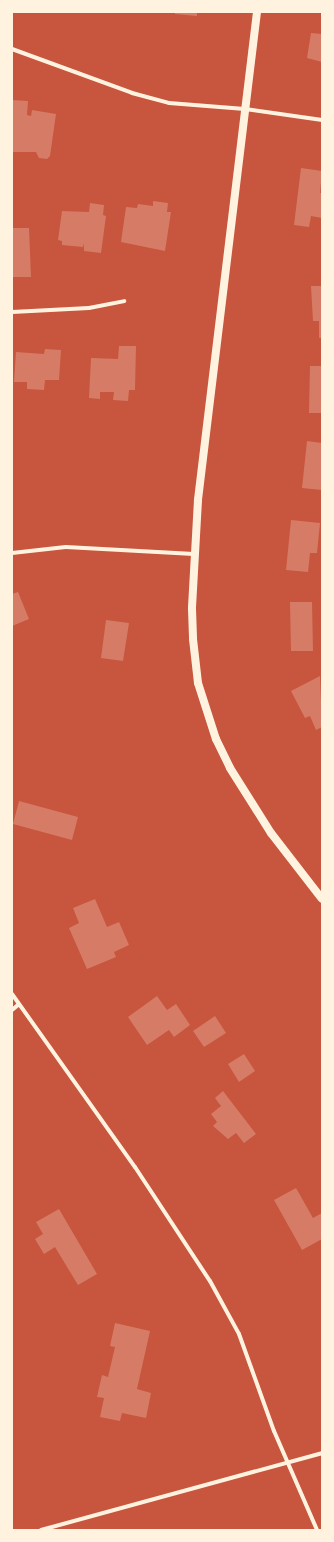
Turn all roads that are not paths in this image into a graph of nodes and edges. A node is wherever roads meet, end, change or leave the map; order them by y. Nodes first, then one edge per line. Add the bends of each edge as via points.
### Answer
1 (257, 12) edge
2 (12, 49) edge
3 (245, 109) junction
4 (322, 120) edge
5 (124, 301) dead end
6 (12, 312) edge
7 (12, 553) edge
8 (194, 554) junction
9 (322, 899) edge
10 (12, 994) edge
11 (18, 1005) junction
12 (12, 1010) edge
13 (322, 1453) edge
14 (288, 1463) junction
15 (41, 1530) edge
16 (317, 1530) edge

1 - 3 main road
2 - 3 street via 132,93 169,103
3 - 4 street
3 - 8 main road via 198,500
5 - 6 street via 89,308
7 - 8 street via 66,547
8 - 9 main road via 192,608 195,666 216,739 247,799
10 - 11 street
11 - 12 street
11 - 14 street via 135,1167 210,1281 239,1334
13 - 14 street
14 - 15 street
14 - 16 street

